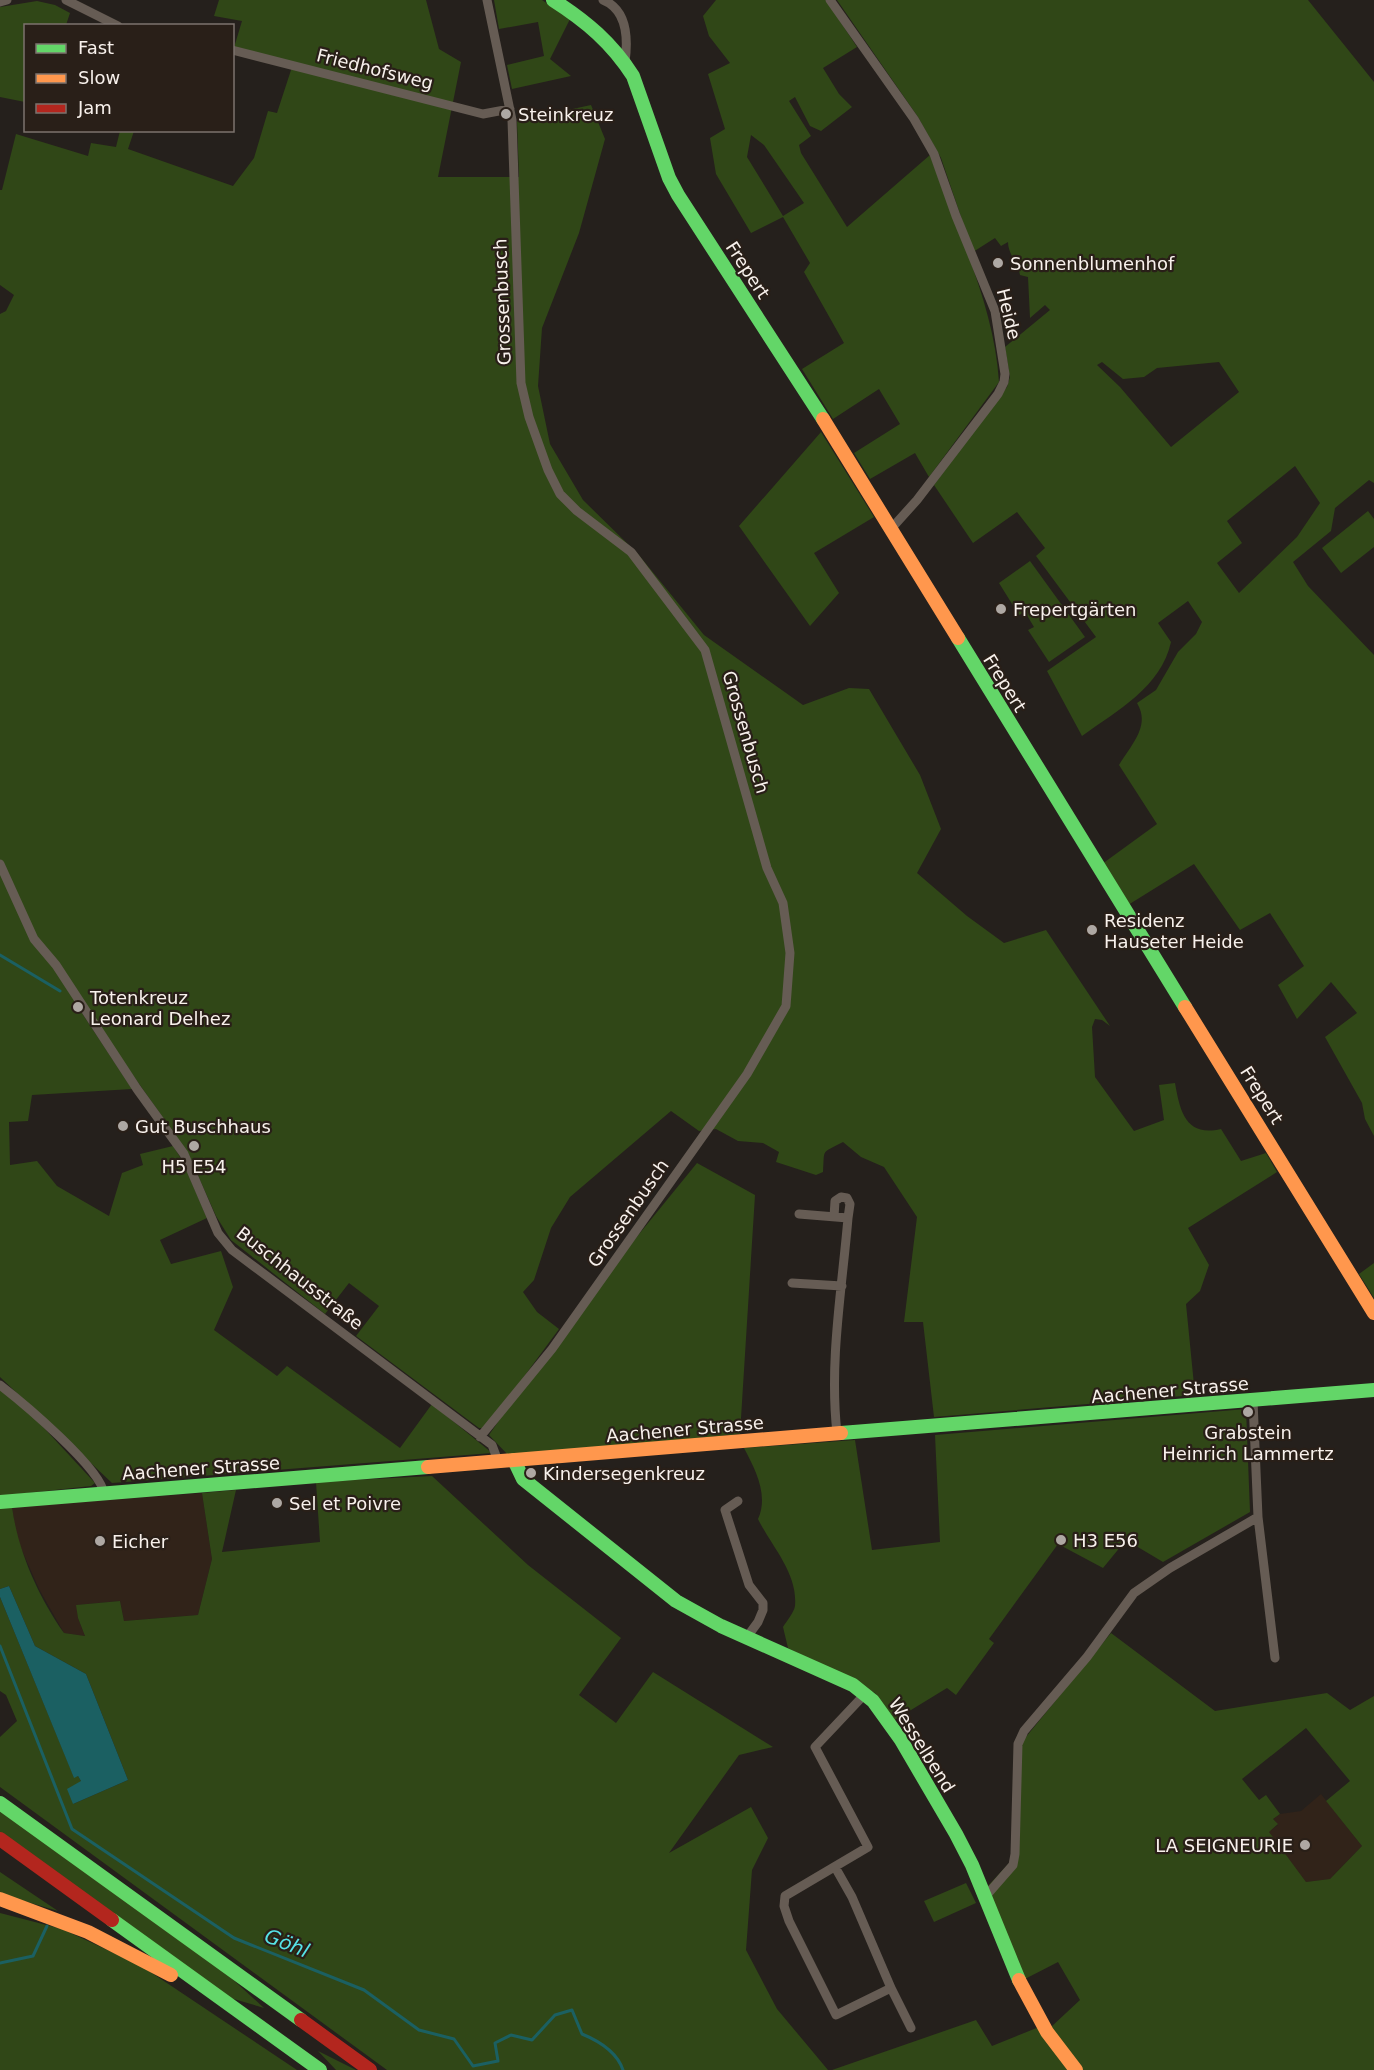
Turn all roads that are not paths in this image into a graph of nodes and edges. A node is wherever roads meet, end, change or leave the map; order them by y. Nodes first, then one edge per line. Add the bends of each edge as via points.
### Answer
1 (7, 0) edge
2 (66, 0) edge
3 (487, 0) edge
4 (553, 0) edge
5 (603, 0) edge
6 (830, 0) edge
7 (0, 2) edge
8 (114, 24) edge
9 (234, 51) edge
10 (625, 62) junction
11 (510, 109) junction
12 (890, 530) junction
13 (0, 864) edge
14 (799, 1214) dead end
15 (834, 1217) junction
16 (848, 1218) junction
17 (792, 1283) dead end
18 (842, 1287) junction
19 (1374, 1313) edge
20 (0, 1384) edge
21 (1374, 1390) edge
22 (1253, 1401) junction
23 (837, 1434) junction
24 (480, 1437) junction
25 (514, 1460) junction
26 (498, 1461) junction
27 (104, 1494) junction
28 (738, 1501) dead end
29 (0, 1502) edge
30 (1258, 1517) junction
31 (747, 1637) junction
32 (1275, 1658) dead end
33 (865, 1694) junction
34 (0, 1803) edge
35 (0, 1839) edge
36 (835, 1867) junction
37 (985, 1897) junction
38 (0, 1899) edge
39 (186, 1978) junction
40 (891, 1988) junction
41 (911, 2028) dead end
42 (320, 2070) edge
43 (370, 2070) edge
44 (1076, 2070) edge

1 - 7 street
2 - 8 street
3 - 11 street, Grossenbusch
4 - 10 main road, Frepert via 604,35
5 - 10 street, Frepert via 617,10 625,25
6 - 12 street, Heide via 914,118 934,154 995,311 1005,374 998,394
9 - 11 street, Friedhofsweg via 483,114
10 - 12 main road, Frepert via 678,195
11 - 24 street, Grossenbusch via 521,383 529,417 560,494 631,552 705,650 767,868 783,903 790,953 786,1006 747,1074 552,1348
12 - 19 main road, Frepert
13 - 24 street, Buschhausstraße via 34,939 56,965 184,1154 218,1233 232,1250
14 - 15 street
15 - 16 street
15 - 16 street via 835,1201 841,1197 850,1204
16 - 18 street
17 - 18 street
18 - 23 street via 835,1348
20 - 27 street via 99,1478
21 - 22 main road, Aachener Strasse
22 - 23 main road, Aachener Strasse
22 - 30 street
23 - 25 main road, Aachener Strasse
24 - 26 street, Buschhausstraße via 492,1446
25 - 26 main road, Aachener Strasse
25 - 31 main road, Wesselbend via 523,1479 676,1601
26 - 27 main road, Aachener Strasse
27 - 29 main road, Aachener Strasse
28 - 31 street via 725,1510 749,1585 763,1610
30 - 32 street
30 - 37 street via 1134,1593 1024,1731 1018,1744 1013,1865
31 - 33 main road, Wesselbend
33 - 36 street via 815,1747 868,1847
33 - 37 main road, Wesselbend via 884,1713 901,1740 956,1834
34 - 43 main road
35 - 39 main road
36 - 40 street
36 - 40 street via 785,1896 789,1921 836,2015
37 - 44 main road, Wesselbend via 1017,1977 1047,2032
38 - 39 main road via 58,1918
39 - 42 main road
40 - 41 street

